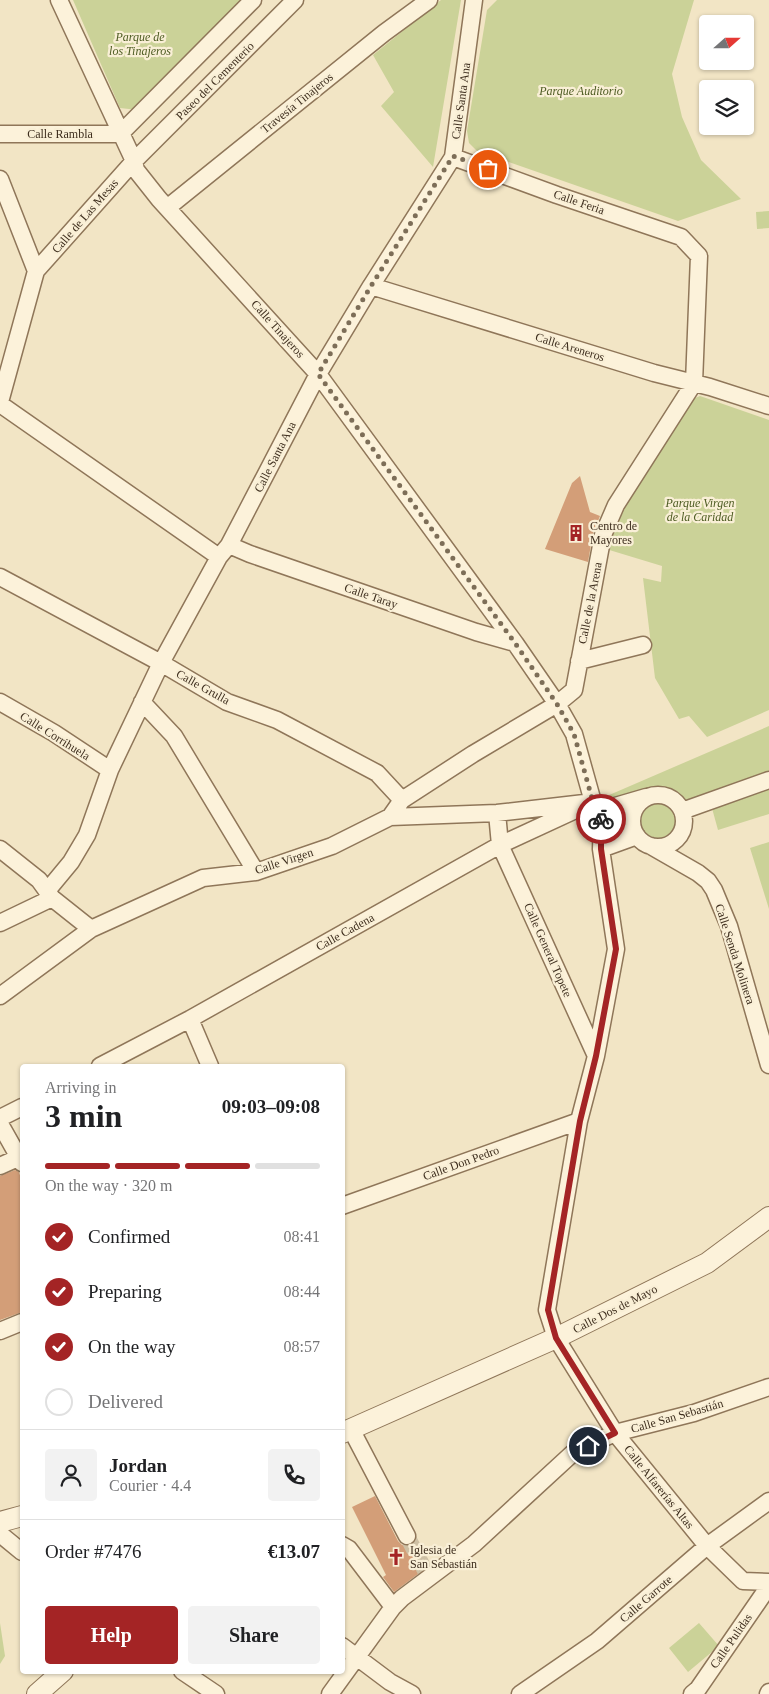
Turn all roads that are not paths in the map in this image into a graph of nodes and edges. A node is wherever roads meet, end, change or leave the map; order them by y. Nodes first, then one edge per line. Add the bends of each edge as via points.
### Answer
1 (59, 0) edge
2 (253, 0) edge
3 (295, 0) edge
4 (429, 0) edge
5 (482, 0) edge
6 (474, 7) edge
7 (0, 134) edge
8 (120, 134) junction
9 (453, 156) junction
10 (134, 161) junction
11 (0, 179) edge
12 (167, 208) junction
13 (36, 271) junction
14 (371, 286) junction
15 (318, 374) junction
16 (694, 383) junction
17 (0, 404) edge
18 (769, 406) edge
19 (224, 551) junction
20 (0, 577) edge
21 (515, 643) junction
22 (643, 645) dead end
23 (579, 661) junction
24 (161, 663) junction
25 (0, 702) edge
26 (142, 702) junction
27 (557, 704) junction
28 (110, 770) junction
29 (769, 780) edge
30 (646, 797) junction
31 (402, 800) junction
32 (682, 811) junction
33 (598, 812) junction
34 (497, 813) junction
35 (390, 817) junction
36 (636, 835) junction
37 (500, 845) junction
38 (651, 846) junction
39 (0, 849) edge
40 (601, 849) junction
41 (256, 872) junction
42 (46, 890) junction
43 (0, 923) edge
44 (91, 929) junction
45 (0, 996) edge
46 (190, 1019) junction
47 (596, 1056) junction
48 (104, 1064) edge
49 (209, 1064) edge
50 (769, 1065) edge
51 (20, 1108) edge
52 (0, 1118) edge
53 (580, 1121) junction
54 (0, 1124) edge
55 (20, 1158) edge
56 (20, 1160) edge
57 (0, 1166) edge
58 (345, 1205) edge
59 (769, 1217) edge
60 (20, 1323) edge
61 (0, 1331) edge
62 (556, 1338) junction
63 (769, 1387) edge
64 (347, 1431) edge
65 (615, 1433) junction
66 (769, 1501) edge
67 (20, 1517) edge
68 (0, 1522) edge
69 (0, 1534) edge
70 (406, 1536) tunnel mouth
71 (707, 1546) junction
72 (345, 1547) edge
73 (20, 1550) edge
74 (769, 1582) edge
75 (769, 1586) edge
76 (393, 1607) junction
77 (345, 1648) edge
78 (357, 1658) junction
79 (60, 1674) edge
80 (185, 1674) edge
81 (205, 1691) edge
82 (37, 1694) edge
83 (330, 1694) edge
84 (412, 1694) edge
85 (520, 1694) edge
86 (692, 1694) edge

1 - 8 street, Calle Tinajeros
2 - 8 street
3 - 10 street, Paseo del Cementerio
4 - 12 street, Travesía Tinajeros
5 - 6 street, Calle Santa Ana
6 - 9 street, Calle Santa Ana
7 - 8 street, Calle Rambla
8 - 10 street, Calle Tinajeros
9 - 14 street, Calle Santa Ana
9 - 16 street, Calle Feria via 681,237 699,256
10 - 12 street, Calle Tinajeros via 136,170
10 - 13 street, Calle de Las Mesas
11 - 13 street
12 - 15 street, Calle Tinajeros
13 - 17 street, Calle de Las Mesas
14 - 15 street, Calle Santa Ana
14 - 16 street, Calle Areneros
15 - 19 street, Calle Santa Ana
15 - 21 street, Calle Tinajeros
16 - 18 street, Calle Areneros
16 - 23 street, Calle de la Arena via 616,505 603,535
17 - 19 street, Calle Taray
19 - 21 street, Calle Taray via 250,554
19 - 24 street, Calle Santa Ana
20 - 24 street, Calle Grulla
21 - 27 street, Calle Tinajeros
22 - 23 street
23 - 27 street, Calle de la Arena via 574,690
24 - 26 street, Calle Santa Ana
24 - 31 street, Calle Grulla via 226,702 277,720 378,773
25 - 28 street, Calle Corrihuela
26 - 28 street, Calle Santa Ana
26 - 41 street via 174,736
27 - 31 street, Calle de la Arena
27 - 33 street, Calle Tinajeros via 574,734
28 - 42 street, Calle Santa Ana via 87,835 70,862
29 - 32 street
30 - 32 street via 668,796
30 - 33 street
30 - 36 street via 634,811 632,824
31 - 35 street, Calle de la Arena
32 - 38 street via 684,825 674,842 667,846
33 - 34 street, Calle Virgen
33 - 36 street
33 - 37 street, Calle Cadena
33 - 40 street, Calle Tinajeros
34 - 35 street, Calle Virgen
34 - 37 street, Calle General Topete
35 - 41 street, Calle Virgen via 332,846
36 - 38 street
36 - 40 street
37 - 46 street, Calle Cadena
37 - 47 street, Calle General Topete
38 - 50 street, Calle Senda Molinera via 698,873 714,890 729,926
39 - 42 street
40 - 47 street, Calle Tinajeros via 616,949
41 - 44 street, Calle Virgen via 203,878
42 - 43 street, Calle Santa Ana
42 - 44 street
44 - 45 street, Calle Virgen
46 - 48 street, Calle Cadena
46 - 49 street
47 - 53 street, Calle Tinajeros
51 - 52 street
53 - 58 street, Calle Don Pedro
53 - 62 street, Calle Tinajeros via 548,1310
54 - 55 street
56 - 57 street
59 - 62 street, Calle Dos de Mayo via 707,1263
60 - 61 street
62 - 64 street, Calle Dos de Mayo
62 - 65 street, Calle Alfarerías Altas
63 - 65 street, Calle San Sebastián via 694,1413
64 - 70 street
65 - 71 street, Calle Alfarerías Altas
65 - 76 street, Calle San Sebastián via 574,1452 474,1544
66 - 71 street, Calle Garrote
67 - 68 street
69 - 73 street
71 - 74 street, Calle Alfarerías Altas via 743,1580
71 - 85 street, Calle Garrote via 597,1641
72 - 76 street
75 - 86 street, Calle Pulidas
76 - 78 street, Calle San Sebastián
77 - 78 street
78 - 83 street, Calle San Sebastián
78 - 84 street
79 - 82 street
80 - 81 street

